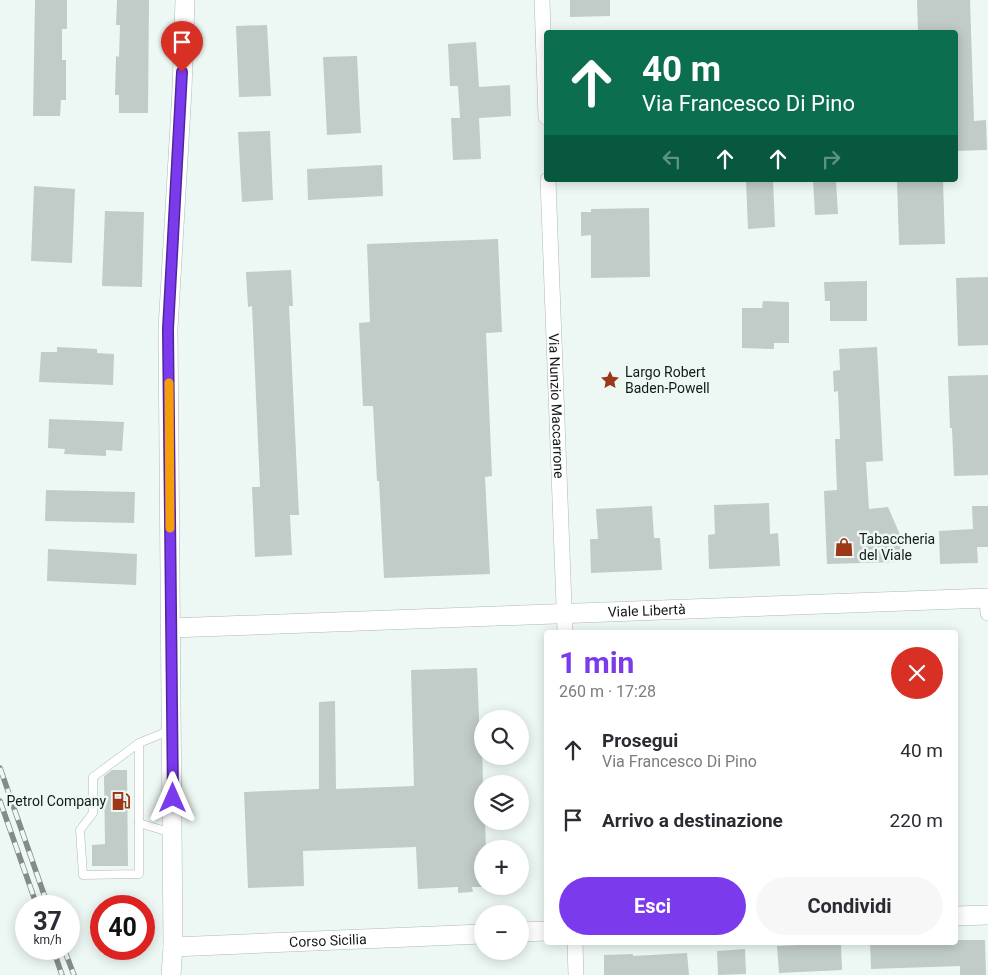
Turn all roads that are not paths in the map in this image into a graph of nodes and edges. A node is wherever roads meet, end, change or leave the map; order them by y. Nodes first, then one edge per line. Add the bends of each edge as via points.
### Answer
1 (185, 0) edge
2 (542, 0) edge
3 (544, 59) edge
4 (548, 182) edge
5 (988, 603) edge
6 (564, 614) junction
7 (171, 628) junction
8 (565, 630) edge
9 (172, 729) junction
10 (139, 743) junction
11 (140, 823) junction
12 (173, 833) junction
13 (988, 915) edge
14 (958, 916) edge
15 (544, 931) edge
16 (529, 932) edge
17 (474, 934) edge
18 (575, 945) edge
19 (173, 947) junction
20 (171, 975) edge
21 (576, 975) edge

1 - 7 street via 168,329
2 - 3 street
4 - 6 street, Via Nunzio Maccarrone
5 - 6 street, Viale Libertà
6 - 7 street, Viale Libertà
6 - 8 street, Via Nunzio Maccarrone
7 - 9 street
9 - 10 lane
9 - 12 street
10 - 11 lane
10 - 11 lane via 93,777 93,813 80,830 83,875 139,874
11 - 12 lane
12 - 19 street
13 - 14 street
15 - 16 street
17 - 19 street, Corso Sicilia
18 - 21 street
19 - 20 street

